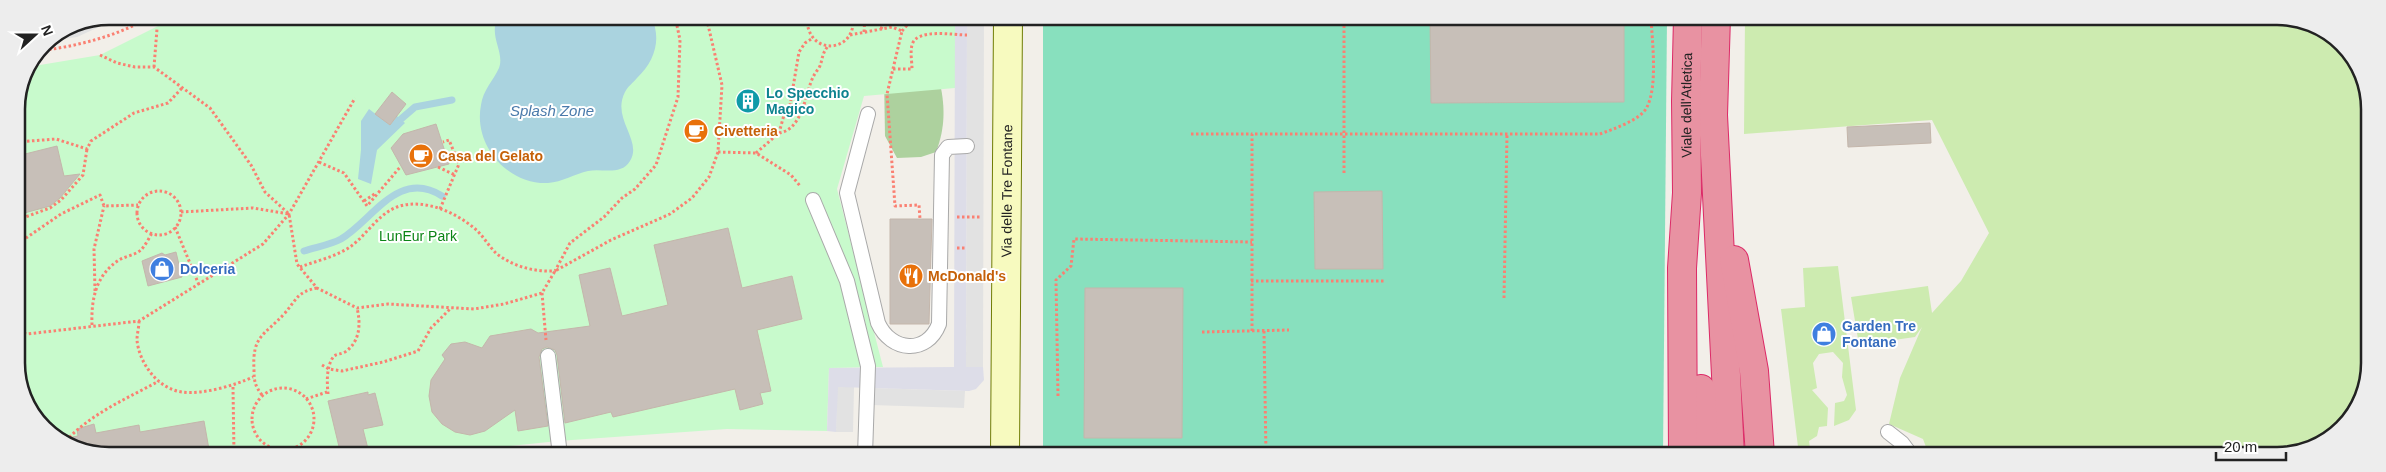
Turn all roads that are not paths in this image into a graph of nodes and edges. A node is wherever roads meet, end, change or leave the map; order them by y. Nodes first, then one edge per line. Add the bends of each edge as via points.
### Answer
1 (1008, 25) edge
2 (1688, 25) edge
3 (1716, 25) edge
4 (868, 114) dead end
5 (967, 146) dead end
6 (1716, 157) junction
7 (1688, 193) junction
8 (813, 200) road end
9 (548, 356) road end
10 (1888, 432) dead end
11 (559, 447) edge
12 (865, 447) edge
13 (1005, 447) edge
14 (1683, 447) edge
15 (1704, 447) edge
16 (1730, 447) edge
17 (1759, 447) edge
18 (1905, 447) edge

1 - 13 main road, Via delle Tre Fontane
2 - 7 highway, Viale dell'Atletica
3 - 6 highway, Viale dell'Atletica via 1713,83
4 - 5 lane via 847,193 878,323 890,342 901,346 930,339 939,324 942,155 948,148
6 - 16 highway
6 - 17 highway via 1751,350
7 - 14 highway via 1682,268
7 - 15 highway via 1694,243
8 - 12 lane via 847,281 868,366
9 - 11 lane
10 - 18 lane

